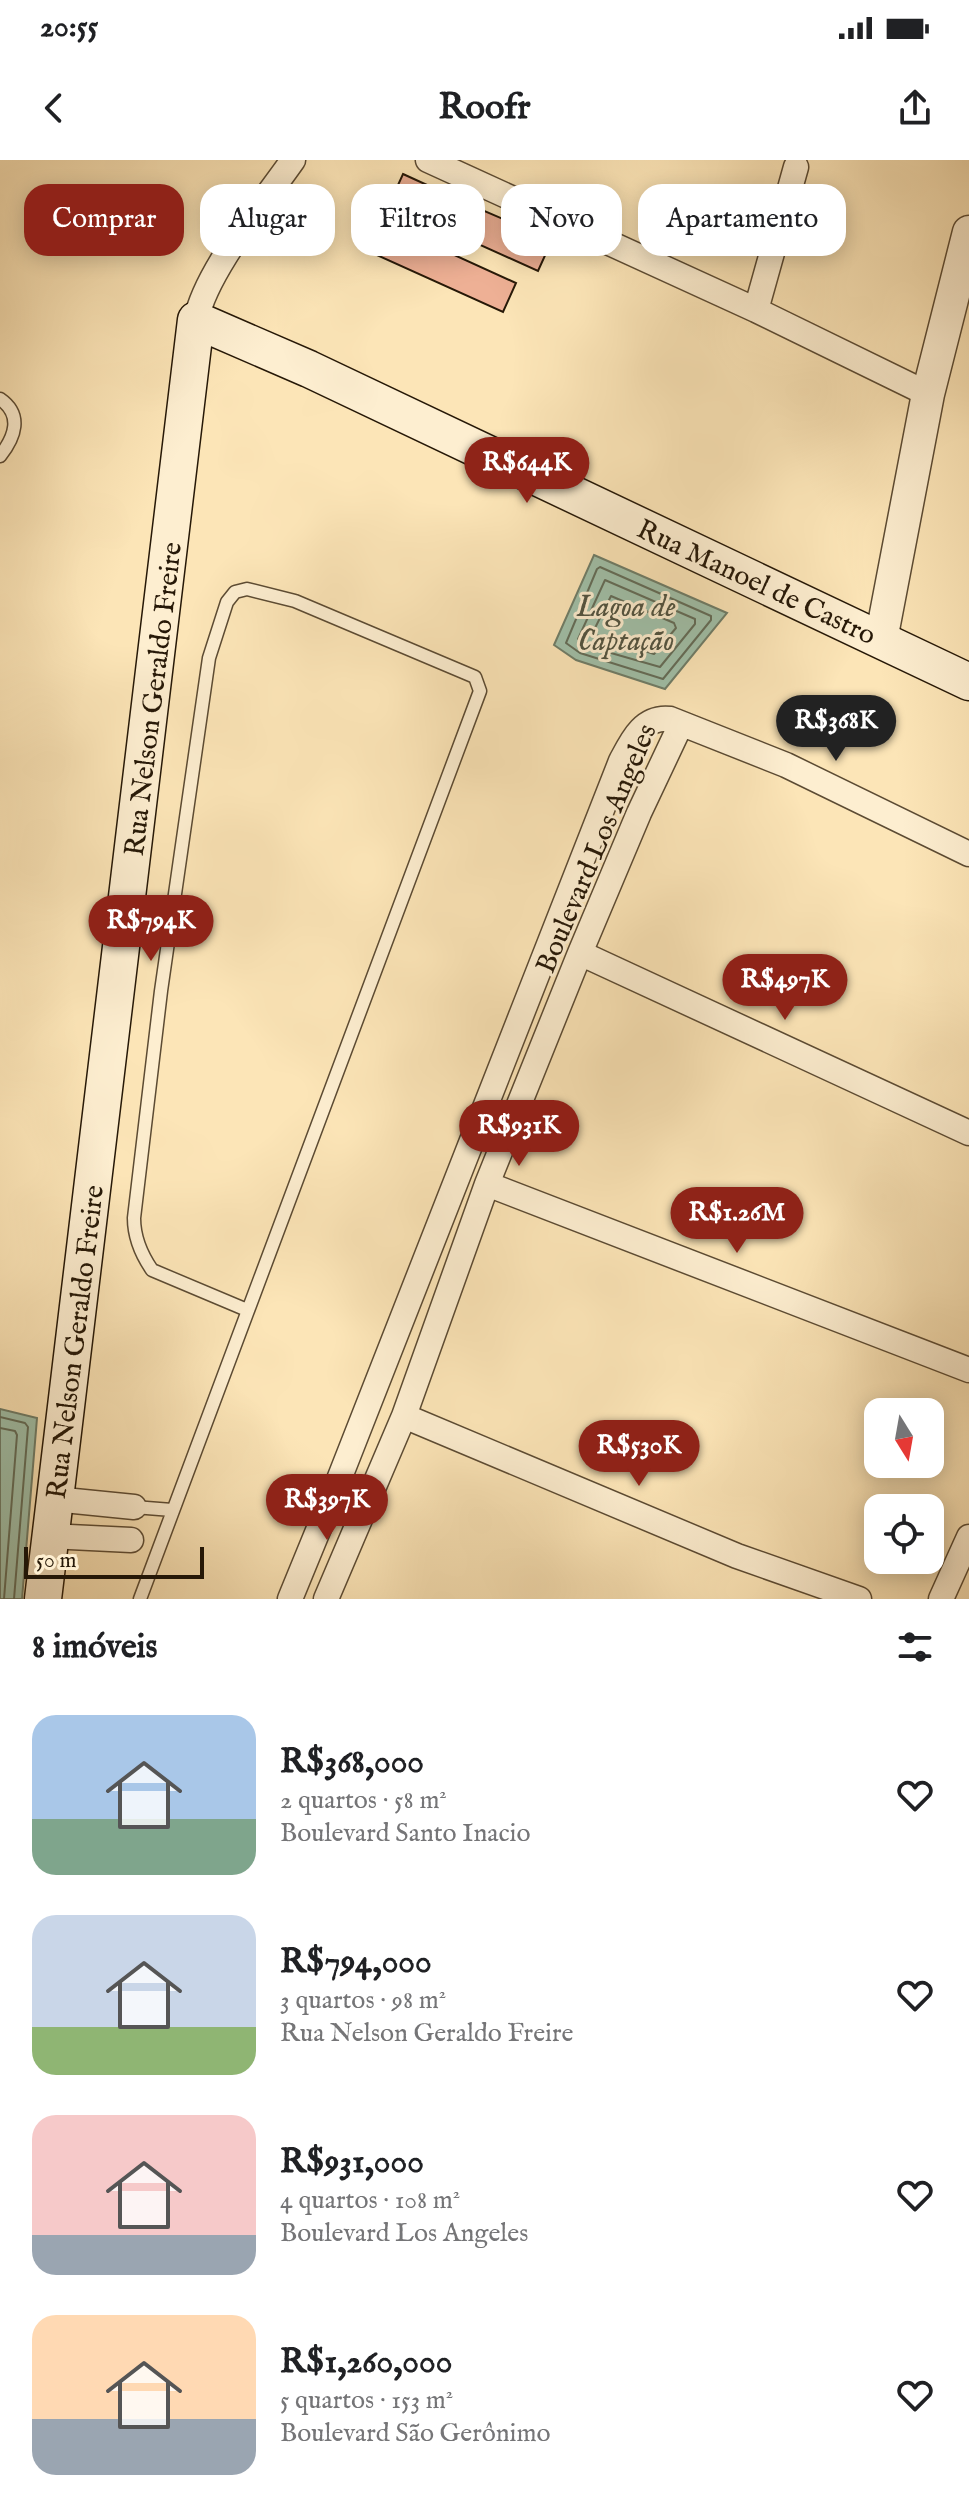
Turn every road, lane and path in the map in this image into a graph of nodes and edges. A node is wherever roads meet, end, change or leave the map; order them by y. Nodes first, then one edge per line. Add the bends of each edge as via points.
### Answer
1 (293, 160) edge
2 (428, 160) edge
3 (796, 167) dead end
4 (967, 252) edge
5 (756, 310) junction
6 (196, 320) junction
7 (928, 394) junction
8 (0, 399) edge
9 (0, 456) edge
10 (881, 640) junction
11 (969, 682) edge
12 (681, 724) junction
13 (608, 797) junction
14 (639, 813) junction
15 (969, 854) edge
16 (580, 953) junction
17 (969, 1133) edge
18 (487, 1184) junction
19 (247, 1310) junction
20 (969, 1370) edge
21 (404, 1416) junction
22 (338, 1482) junction
23 (370, 1493) junction
24 (54, 1499) junction
25 (134, 1507) joint
26 (172, 1510) junction
27 (49, 1536) junction
28 (969, 1537) edge
29 (131, 1540) joint
30 (161, 1540) junction
31 (300, 1573) junction
32 (329, 1592) edge
33 (43, 1599) edge
34 (140, 1599) edge
35 (290, 1599) edge
36 (859, 1599) edge
37 (941, 1599) edge

1 - 6 street, Rua Nelson Geraldo Freire via 213,276
2 - 5 street
3 - 5 street
4 - 7 street
5 - 7 street
6 - 10 main road, Rua Manoel de Castro
6 - 24 main road, Rua Nelson Geraldo Freire
7 - 10 street
8 - 9 lane via 9,405 15,427
10 - 11 main road, Rua Manoel de Castro
12 - 13 street, Boulevard Los Angeles via 660,718 648,722 621,761
12 - 14 street, Boulevard Los Angeles
12 - 15 street via 786,765
13 - 14 street
13 - 22 street, Boulevard Los Angeles
14 - 16 street, Boulevard Los Angeles
16 - 17 street
16 - 18 street, Boulevard Los Angeles
18 - 20 street
18 - 21 street, Boulevard Los Angeles
19 - 19 lane via 152,1270 137,1242 134,1218 209,658 227,602 235,592 247,589 295,601 445,663 475,677 480,691
19 - 26 lane
21 - 23 street, Boulevard Los Angeles
21 - 36 street via 737,1556
22 - 23 street via 346,1498
22 - 31 street, Boulevard Los Angeles
23 - 32 street, Boulevard Los Angeles
24 - 25 street
24 - 27 main road, Rua Nelson Geraldo Freire
25 - 26 lane
26 - 30 lane
27 - 29 street
27 - 33 main road, Rua Nelson Geraldo Freire
28 - 37 street
29 - 30 lane
30 - 34 lane
31 - 32 street via 318,1564 327,1572
31 - 35 street, Boulevard Los Angeles

